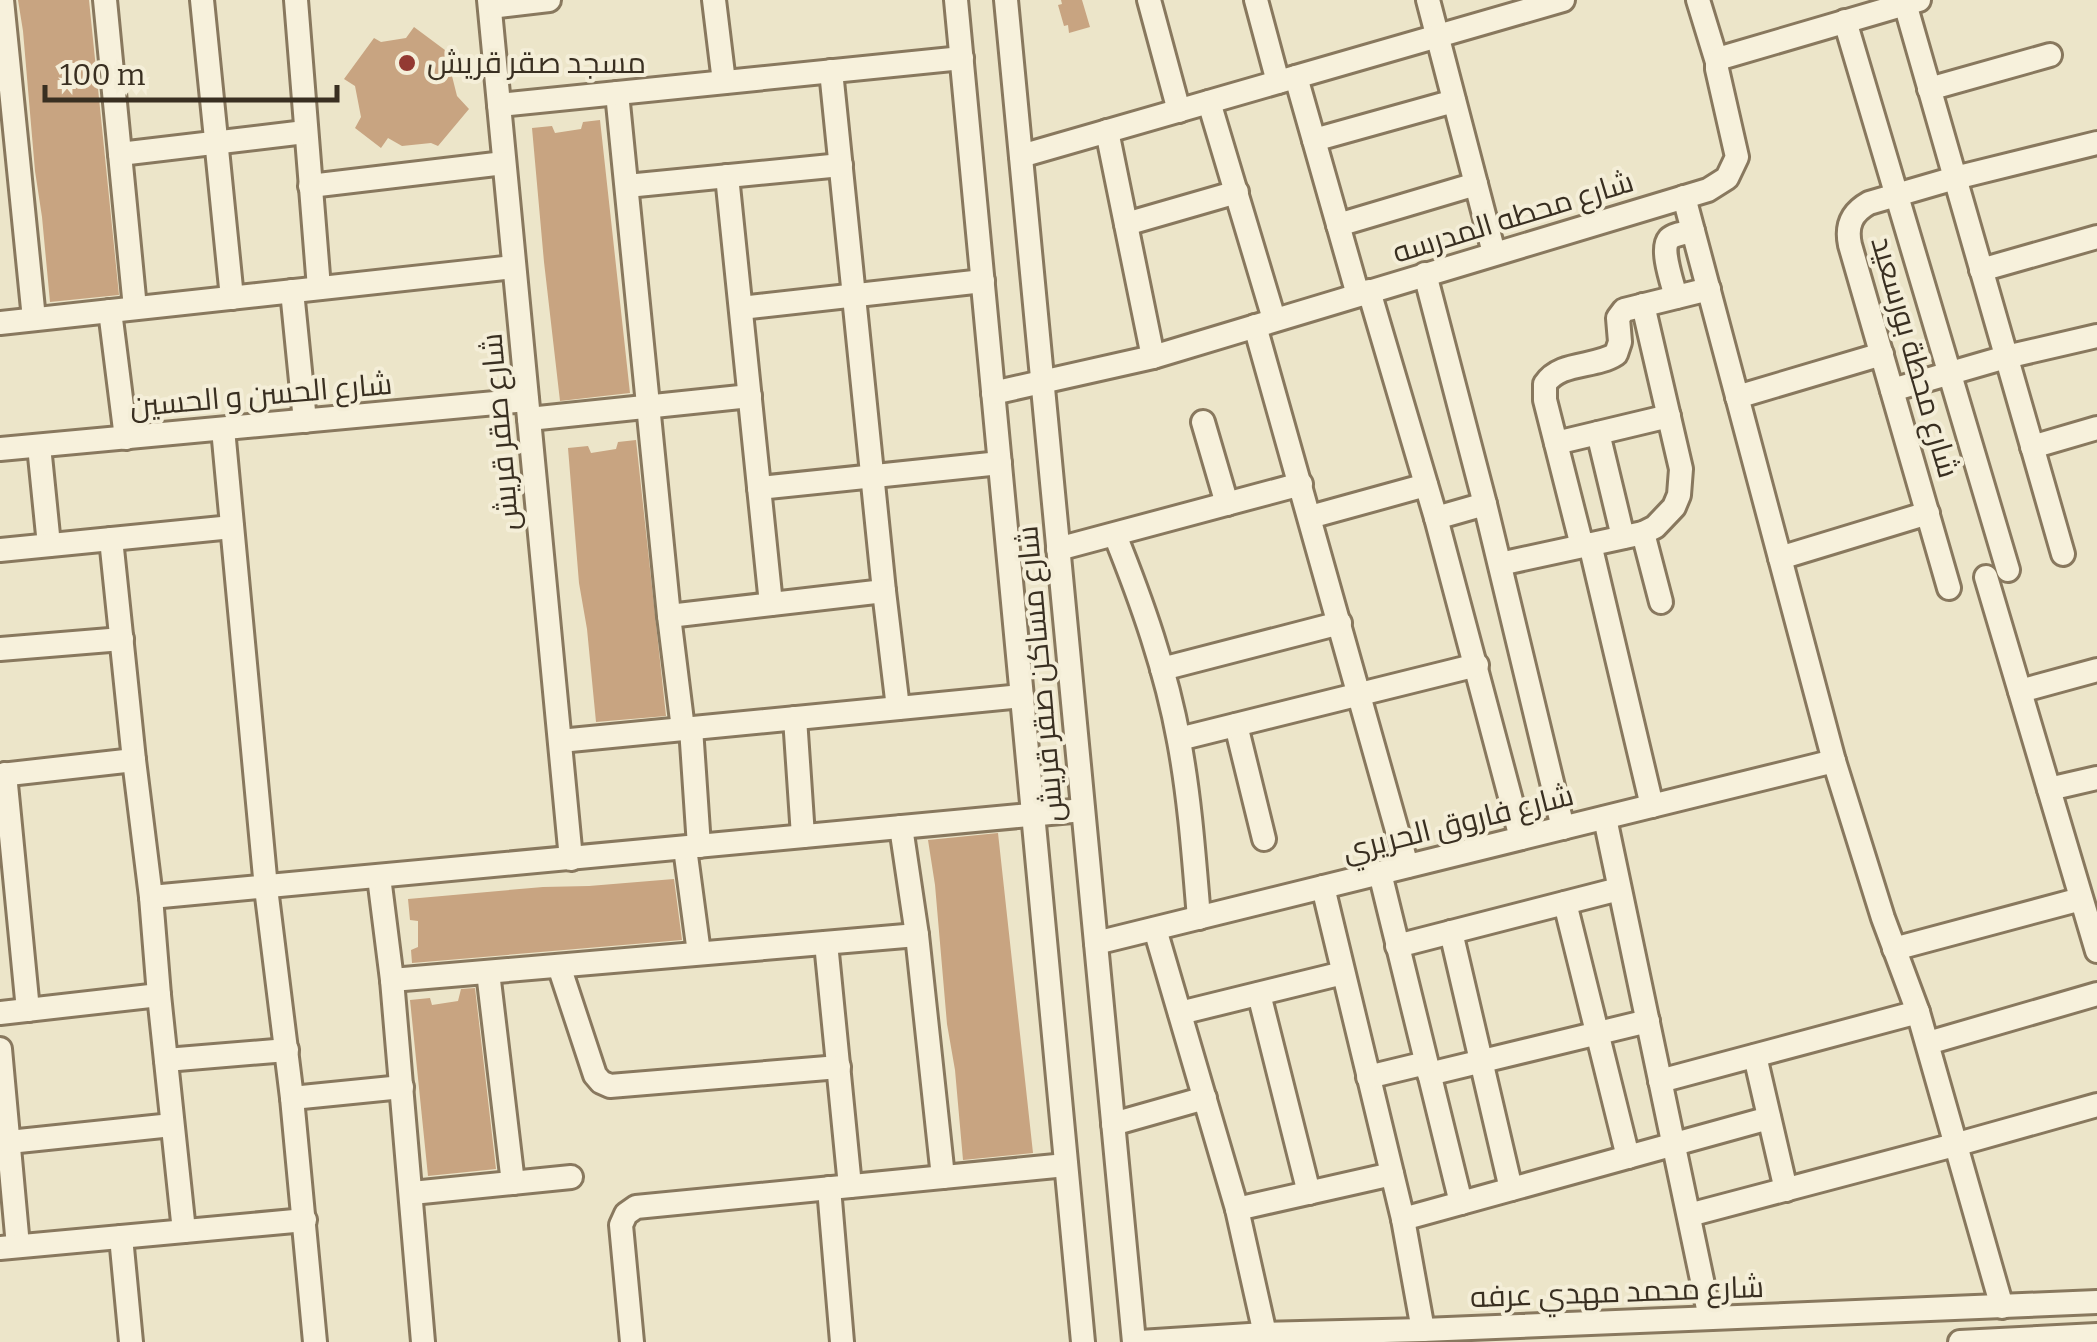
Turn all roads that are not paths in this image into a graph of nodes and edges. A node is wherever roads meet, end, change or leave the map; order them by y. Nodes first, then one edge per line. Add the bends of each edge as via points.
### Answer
1 (2, 0) edge
2 (105, 0) edge
3 (202, 0) edge
4 (296, 0) edge
5 (549, 0) edge
6 (714, 0) edge
7 (956, 0) edge
8 (1006, 0) edge
9 (1149, 0) edge
10 (1428, 0) edge
11 (1564, 0) edge
12 (1698, 0) edge
13 (1262, 1) edge
14 (1909, 1) edge
15 (489, 4) edge
16 (1845, 22) junction
17 (1438, 36) junction
18 (2050, 56) dead end
19 (962, 58) junction
20 (1717, 62) junction
21 (831, 71) junction
22 (1287, 80) junction
23 (724, 82) junction
24 (1929, 89) junction
25 (618, 93) junction
26 (1209, 102) junction
27 (1454, 102) junction
28 (499, 105) junction
29 (1180, 110) junction
30 (305, 132) junction
31 (1107, 132) junction
32 (1314, 140) junction
33 (216, 142) junction
34 (2097, 143) edge
35 (120, 154) junction
36 (1021, 156) junction
37 (504, 162) junction
38 (841, 164) junction
39 (727, 176) junction
40 (1954, 178) junction
41 (1476, 184) junction
42 (310, 186) junction
43 (626, 186) junction
44 (1237, 192) junction
45 (1896, 195) junction
46 (1684, 197) junction
47 (1126, 224) junction
48 (1338, 225) junction
49 (1693, 231) junction
50 (2097, 237) edge
51 (1494, 253) junction
52 (514, 266) junction
53 (1981, 270) junction
54 (1425, 274) junction
55 (983, 280) junction
56 (320, 288) junction
57 (1709, 289) junction
58 (292, 291) junction
59 (1364, 293) junction
60 (854, 295) junction
61 (1676, 297) junction
62 (232, 298) junction
63 (1643, 305) junction
64 (135, 308) junction
65 (741, 308) junction
66 (110, 311) junction
67 (34, 319) junction
68 (1265, 322) junction
69 (0, 323) edge
70 (2097, 336) edge
71 (1882, 354) junction
72 (1153, 357) junction
73 (2006, 357) junction
74 (1949, 373) junction
75 (1043, 383) junction
76 (1892, 390) junction
77 (993, 393) junction
78 (750, 396) junction
79 (1738, 397) junction
80 (648, 407) junction
81 (528, 410) junction
82 (1668, 416) junction
83 (305, 421) junction
84 (1203, 422) dead end
85 (2097, 428) edge
86 (222, 429) junction
87 (1598, 433) junction
88 (126, 438) junction
89 (1556, 443) junction
90 (39, 446) junction
91 (2032, 448) junction
92 (0, 450) edge
93 (1000, 463) junction
94 (872, 476) junction
95 (1301, 484) junction
96 (1426, 485) junction
97 (759, 488) junction
98 (1227, 504) junction
99 (1485, 504) junction
100 (1928, 514) junction
101 (1310, 517) junction
102 (1436, 518) junction
103 (232, 527) junction
104 (1115, 535) junction
105 (1633, 535) junction
106 (111, 539) junction
107 (49, 545) junction
108 (1586, 545) junction
109 (1058, 549) junction
110 (0, 550) edge
111 (2063, 554) dead end
112 (1780, 558) junction
113 (1500, 564) junction
114 (1949, 588) dead end
115 (884, 591) junction
116 (1661, 602) dead end
117 (771, 604) junction
118 (669, 616) junction
119 (1340, 624) junction
120 (122, 639) junction
121 (0, 649) edge
122 (1476, 665) junction
123 (1162, 668) junction
124 (2097, 670) edge
125 (2020, 690) junction
126 (1360, 695) junction
127 (1022, 696) junction
128 (898, 708) junction
129 (795, 718) junction
130 (1236, 725) junction
131 (687, 728) junction
132 (1179, 740) junction
133 (560, 741) junction
134 (134, 760) junction
135 (1834, 761) junction
136 (2, 774) edge
137 (2097, 778) edge
138 (2049, 789) junction
139 (1652, 806) junction
140 (1083, 810) junction
141 (1033, 814) junction
142 (1605, 818) junction
143 (902, 827) junction
144 (1562, 828) junction
145 (803, 836) junction
146 (1521, 838) junction
147 (1264, 839) dead end
148 (692, 847) junction
149 (571, 859) junction
150 (1407, 866) junction
151 (1380, 873) junction
152 (380, 877) junction
153 (1322, 887) junction
154 (266, 888) junction
155 (1620, 888) junction
156 (151, 897) junction
157 (2081, 899) junction
158 (1565, 903) junction
159 (1199, 918) junction
160 (2094, 926) edge
161 (1156, 928) junction
162 (1451, 932) junction
163 (917, 935) junction
164 (826, 943) junction
165 (1096, 943) junction
166 (1397, 946) junction
167 (1894, 949) junction
168 (2097, 951) edge
169 (699, 954) junction
170 (559, 966) junction
171 (488, 972) junction
172 (1343, 973) junction
173 (392, 980) junction
174 (1259, 994) junction
175 (2097, 994) edge
176 (159, 995) junction
177 (28, 1010) junction
178 (1918, 1012) junction
179 (0, 1013) edge
180 (1180, 1013) junction
181 (1648, 1021) junction
182 (1597, 1033) junction
183 (1928, 1043) junction
184 (0, 1049) edge
185 (287, 1050) junction
186 (1754, 1056) junction
187 (166, 1060) junction
188 (1481, 1061) junction
189 (838, 1067) junction
190 (1428, 1068) junction
191 (1368, 1077) junction
192 (1660, 1081) junction
193 (402, 1088) junction
194 (292, 1098) junction
195 (1205, 1098) junction
196 (2097, 1104) edge
197 (1770, 1118) junction
198 (1113, 1124) junction
199 (172, 1125) junction
200 (9, 1142) junction
201 (1674, 1144) junction
202 (1958, 1144) junction
203 (1628, 1157) junction
204 (1066, 1165) junction
205 (1392, 1174) junction
206 (571, 1176) dead end
207 (943, 1177) junction
208 (513, 1182) junction
209 (840, 1187) junction
210 (1512, 1189) junction
211 (1786, 1190) junction
212 (412, 1193) junction
213 (1310, 1193) junction
214 (1461, 1203) junction
215 (1237, 1209) junction
216 (1689, 1215) junction
217 (1403, 1218) junction
218 (305, 1220) junction
219 (184, 1231) junction
220 (121, 1237) junction
221 (9, 1247) edge
222 (2097, 1302) edge
223 (2002, 1307) junction
224 (1710, 1318) junction
225 (1423, 1330) junction
226 (2097, 1335) edge
227 (1267, 1338) edge
228 (1311, 1338) edge
229 (131, 1342) edge
230 (315, 1342) edge
231 (424, 1342) edge
232 (632, 1342) edge
233 (842, 1342) edge
234 (1083, 1342) edge
235 (1137, 1342) edge
236 (1960, 1342) edge

1 - 67 street
2 - 35 street
3 - 33 street
4 - 30 street
5 - 15 street
6 - 23 street
7 - 19 street, شارع مساكن صقر قريش
8 - 36 street, شارع مساكن صقر قريش
9 - 29 street
10 - 17 street
11 - 17 street
12 - 20 street, شارع محطه المدرسه
13 - 22 street
14 - 16 street
14 - 24 street
15 - 28 street, شارع صقر قريش
16 - 20 street
16 - 45 street
17 - 22 street
17 - 27 street
18 - 24 street
19 - 21 street
19 - 55 street, شارع مساكن صقر قريش
20 - 46 street, شارع محطه المدرسه via 1737,156 1718,185
21 - 23 street
21 - 38 street
22 - 26 street
22 - 32 street
23 - 25 street
24 - 40 street
25 - 28 street
25 - 43 street
26 - 29 street
26 - 44 street
27 - 32 street
27 - 41 street
28 - 37 street, شارع صقر قريش
29 - 31 street
30 - 33 street
30 - 42 street
31 - 36 street
31 - 47 street
32 - 48 street
33 - 35 street
33 - 62 street
34 - 40 street, شارع محطة بورسعيد
35 - 64 street
36 - 75 street, شارع مساكن صقر قريش
37 - 42 street
37 - 52 street, شارع صقر قريش
38 - 39 street
38 - 60 street
39 - 43 street
39 - 65 street
40 - 45 street, شارع محطة بورسعيد
40 - 53 street
41 - 48 street
41 - 51 street
42 - 56 street
43 - 80 street
44 - 47 street
44 - 68 street
45 - 71 street, شارع محطة بورسعيد via 1860,208 1848,225
45 - 74 street
46 - 49 street
46 - 51 street, شارع محطه المدرسه
47 - 72 street
48 - 59 street
49 - 57 street
49 - 61 street via 1669,239 1665,249
50 - 53 street
51 - 54 street, شارع محطه المدرسه
52 - 56 street
52 - 81 street, شارع صقر قريش
53 - 73 street
54 - 59 street, شارع محطه المدرسه
54 - 99 street
55 - 60 street
55 - 77 street, شارع مساكن صقر قريش
56 - 58 street
57 - 61 street
57 - 79 street
58 - 62 street
58 - 83 street
59 - 68 street, شارع محطه المدرسه
59 - 96 street
60 - 65 street
60 - 94 street
61 - 63 street
62 - 64 street
63 - 82 street
63 - 89 street via 1620,314 1620,348 1612,358 1549,378 1544,392
64 - 66 street
65 - 78 street
66 - 67 street
66 - 88 street
67 - 69 street
68 - 72 street, شارع محطه المدرسه
68 - 95 street
70 - 73 street
71 - 76 street, شارع محطة بورسعيد
71 - 79 street
72 - 75 street, شارع محطه المدرسه
73 - 74 street
73 - 91 street
74 - 76 street
74 - 125 street
75 - 77 street, شارع محطه المدرسه
75 - 109 street, شارع مساكن صقر قريش
76 - 100 street, شارع محطة بورسعيد
77 - 93 street, شارع مساكن صقر قريش
78 - 80 street, شارع الحسن و الحسين
78 - 97 street
79 - 112 street
80 - 81 street, شارع الحسن و الحسين
80 - 118 street
81 - 83 street, شارع الحسن و الحسين
81 - 133 street, شارع صقر قريش
82 - 87 street
82 - 105 street via 1681,469 1679,496 1666,518
83 - 86 street, شارع الحسن و الحسين
84 - 98 street
85 - 91 street
86 - 88 street, شارع الحسن و الحسين
86 - 103 street
87 - 89 street
87 - 105 street
88 - 90 street, شارع الحسن و الحسين
89 - 108 street
90 - 92 street, شارع الحسن و الحسين
90 - 107 street
91 - 111 street
93 - 94 street
93 - 127 street, شارع مساكن صقر قريش
94 - 97 street
94 - 115 street
95 - 98 street
95 - 101 street
96 - 101 street
96 - 102 street
97 - 117 street
98 - 104 street
99 - 102 street
99 - 113 street
100 - 112 street
100 - 114 street, شارع محطة بورسعيد
101 - 119 street
102 - 122 street
103 - 106 street
103 - 154 street
104 - 109 street
104 - 123 street
105 - 108 street
105 - 116 street
106 - 107 street
106 - 120 street
107 - 110 street
108 - 113 street
108 - 139 street
109 - 140 street, شارع مساكن صقر قريش
112 - 135 street
113 - 144 street
115 - 117 street
115 - 128 street
117 - 118 street
118 - 131 street
119 - 123 street
119 - 126 street
120 - 121 street
120 - 134 street
122 - 126 street
122 - 146 street
123 - 132 street
124 - 125 street
125 - 138 street
126 - 130 street
126 - 150 street
127 - 128 street
127 - 141 street, شارع مساكن صقر قريش
128 - 129 street
129 - 131 street
129 - 145 street
130 - 132 street
130 - 147 street
131 - 133 street
131 - 148 street
132 - 159 street
133 - 149 street, شارع صقر قريش
134 - 136 street
134 - 156 street
135 - 139 street, شارع فاروق الحريري
135 - 167 street
136 - 177 street
137 - 138 street
138 - 157 street
139 - 142 street, شارع فاروق الحريري
140 - 141 street
140 - 165 street, شارع مساكن صقر قريش
141 - 143 street
141 - 204 street, شارع مساكن صقر قريش
142 - 144 street, شارع فاروق الحريري
142 - 155 street
143 - 145 street
143 - 163 street
144 - 146 street, شارع فاروق الحريري
145 - 148 street
146 - 150 street, شارع فاروق الحريري
148 - 149 street
148 - 169 street
149 - 152 street
150 - 151 street, شارع فاروق الحريري
151 - 153 street, شارع فاروق الحريري
151 - 166 street
152 - 154 street
152 - 173 street
153 - 159 street, شارع فاروق الحريري
153 - 172 street
154 - 156 street
154 - 185 street
155 - 158 street
155 - 181 street
156 - 176 street
157 - 160 street
157 - 167 street
158 - 162 street
158 - 182 street
159 - 161 street, شارع فاروق الحريري
160 - 168 street
161 - 165 street, شارع فاروق الحريري
161 - 180 street
162 - 166 street
162 - 188 street
163 - 164 street
163 - 207 street
164 - 169 street
164 - 189 street
165 - 198 street, شارع مساكن صقر قريش
166 - 190 street
167 - 178 street
169 - 170 street
170 - 171 street
170 - 189 street via 595,1074 610,1086
171 - 173 street
171 - 208 street
172 - 174 street
172 - 191 street
173 - 193 street
174 - 180 street
174 - 213 street
175 - 183 street
176 - 177 street
176 - 187 street
177 - 179 street
178 - 183 street
178 - 186 street
180 - 195 street
181 - 182 street
181 - 192 street
182 - 188 street
182 - 203 street
183 - 202 street
184 - 200 street
185 - 187 street
185 - 194 street
186 - 192 street
186 - 197 street
187 - 199 street
188 - 190 street
188 - 210 street
189 - 209 street
190 - 191 street
190 - 214 street
191 - 205 street
192 - 201 street
193 - 194 street
193 - 212 street
194 - 218 street
195 - 198 street
195 - 215 street
196 - 202 street
197 - 201 street
197 - 211 street
198 - 235 street, شارع مساكن صقر قريش
199 - 200 street
199 - 219 street
200 - 221 street
201 - 203 street
201 - 216 street
202 - 211 street
202 - 223 street
203 - 210 street
204 - 207 street
204 - 234 street, شارع مساكن صقر قريش
205 - 213 street
205 - 217 street
206 - 208 street
207 - 209 street
208 - 212 street
209 - 232 street via 636,1207 626,1214 621,1225
209 - 233 street
210 - 214 street
211 - 216 street
212 - 231 street
213 - 215 street
214 - 217 street
215 - 227 street
216 - 224 street
217 - 225 street
218 - 219 street
218 - 230 street
219 - 220 street
220 - 221 street
220 - 229 street
222 - 223 street, شارع محمد مهدي عرفه
223 - 224 street, شارع محمد مهدي عرفه
224 - 225 street, شارع محمد مهدي عرفه
225 - 228 street, شارع محمد مهدي عرفه
226 - 236 street
227 - 228 street, شارع محمد مهدي عرفه
227 - 235 street, شارع محمد مهدي عرفه

